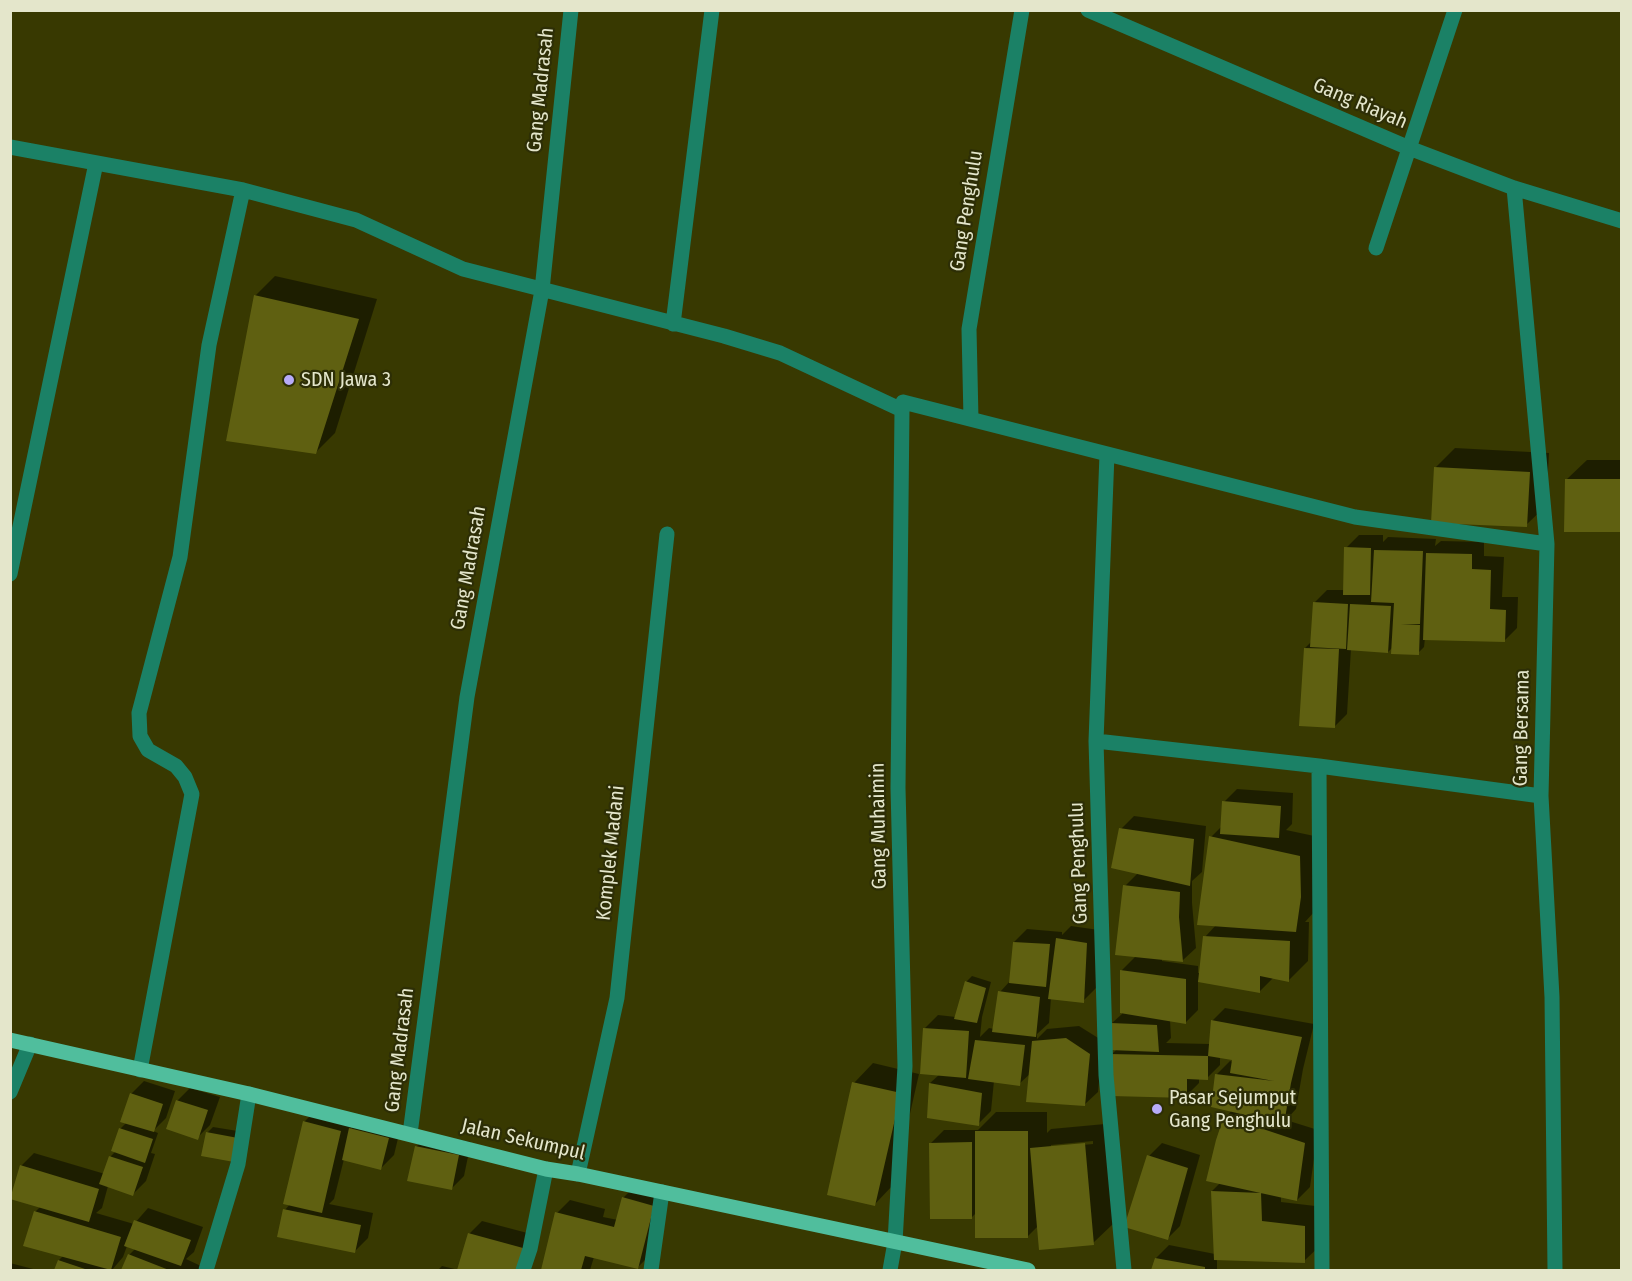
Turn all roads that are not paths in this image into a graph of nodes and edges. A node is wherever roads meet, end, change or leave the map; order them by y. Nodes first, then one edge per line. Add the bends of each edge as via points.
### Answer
1 (571, 10) edge
2 (712, 10) edge
3 (1022, 10) edge
4 (1088, 10) edge
5 (1455, 10) edge
6 (10, 147) edge
7 (1409, 148) junction
8 (96, 163) junction
9 (1514, 188) junction
10 (243, 190) junction
11 (1622, 220) edge
12 (1376, 248) dead end
13 (542, 290) junction
14 (673, 324) junction
15 (902, 410) junction
16 (971, 419) junction
17 (1107, 454) junction
18 (667, 534) dead end
19 (1547, 544) junction
20 (10, 574) edge
21 (1096, 741) junction
22 (1319, 766) junction
23 (1541, 796) junction
24 (10, 1040) edge
25 (30, 1044) junction
26 (140, 1070) junction
27 (10, 1092) edge
28 (249, 1094) junction
29 (410, 1134) junction
30 (546, 1170) junction
31 (578, 1174) junction
32 (662, 1192) junction
33 (896, 1242) junction
34 (206, 1270) edge
35 (523, 1270) edge
36 (651, 1270) edge
37 (890, 1270) edge
38 (1028, 1270) edge
39 (1124, 1270) edge
40 (1322, 1270) edge
41 (1555, 1270) edge

1 - 13 street, Gang Madrasah
2 - 14 street
3 - 16 street, Gang Penghulu via 969,329
4 - 7 street, Gang Riayah
5 - 7 street
6 - 8 street
7 - 9 street, Gang Riayah
7 - 12 street
8 - 10 street
8 - 20 street
9 - 11 street, Gang Riayah
9 - 19 street, Gang Bersama
10 - 13 street via 356,220 463,269
10 - 26 street via 210,345 180,557 139,713 140,736 148,750 176,766 192,794
13 - 14 street
13 - 29 street, Gang Madrasah via 467,697
14 - 15 street via 780,353
15 - 16 street via 903,402
15 - 33 street, Gang Muhaimin via 898,788 905,1066
16 - 17 street
17 - 19 street via 1355,517
17 - 21 street, Gang Penghulu
18 - 31 street, Komplek Madani via 617,998
19 - 23 street, Gang Bersama
21 - 22 street
21 - 39 street, Gang Penghulu via 1106,1075
22 - 23 street
22 - 40 street
23 - 41 street, Gang Bersama via 1552,997
24 - 25 main road, Jalan Sekumpul
25 - 26 main road, Jalan Sekumpul
25 - 27 street
26 - 28 main road, Jalan Sekumpul
28 - 29 main road, Jalan Sekumpul
28 - 34 street via 238,1164
29 - 30 main road, Jalan Sekumpul
30 - 31 main road, Jalan Sekumpul
30 - 35 street
31 - 32 main road, Jalan Sekumpul
32 - 33 main road, Jalan Sekumpul
32 - 36 street
33 - 37 street, Gang Muhaimin
33 - 38 main road, Jalan Sekumpul

